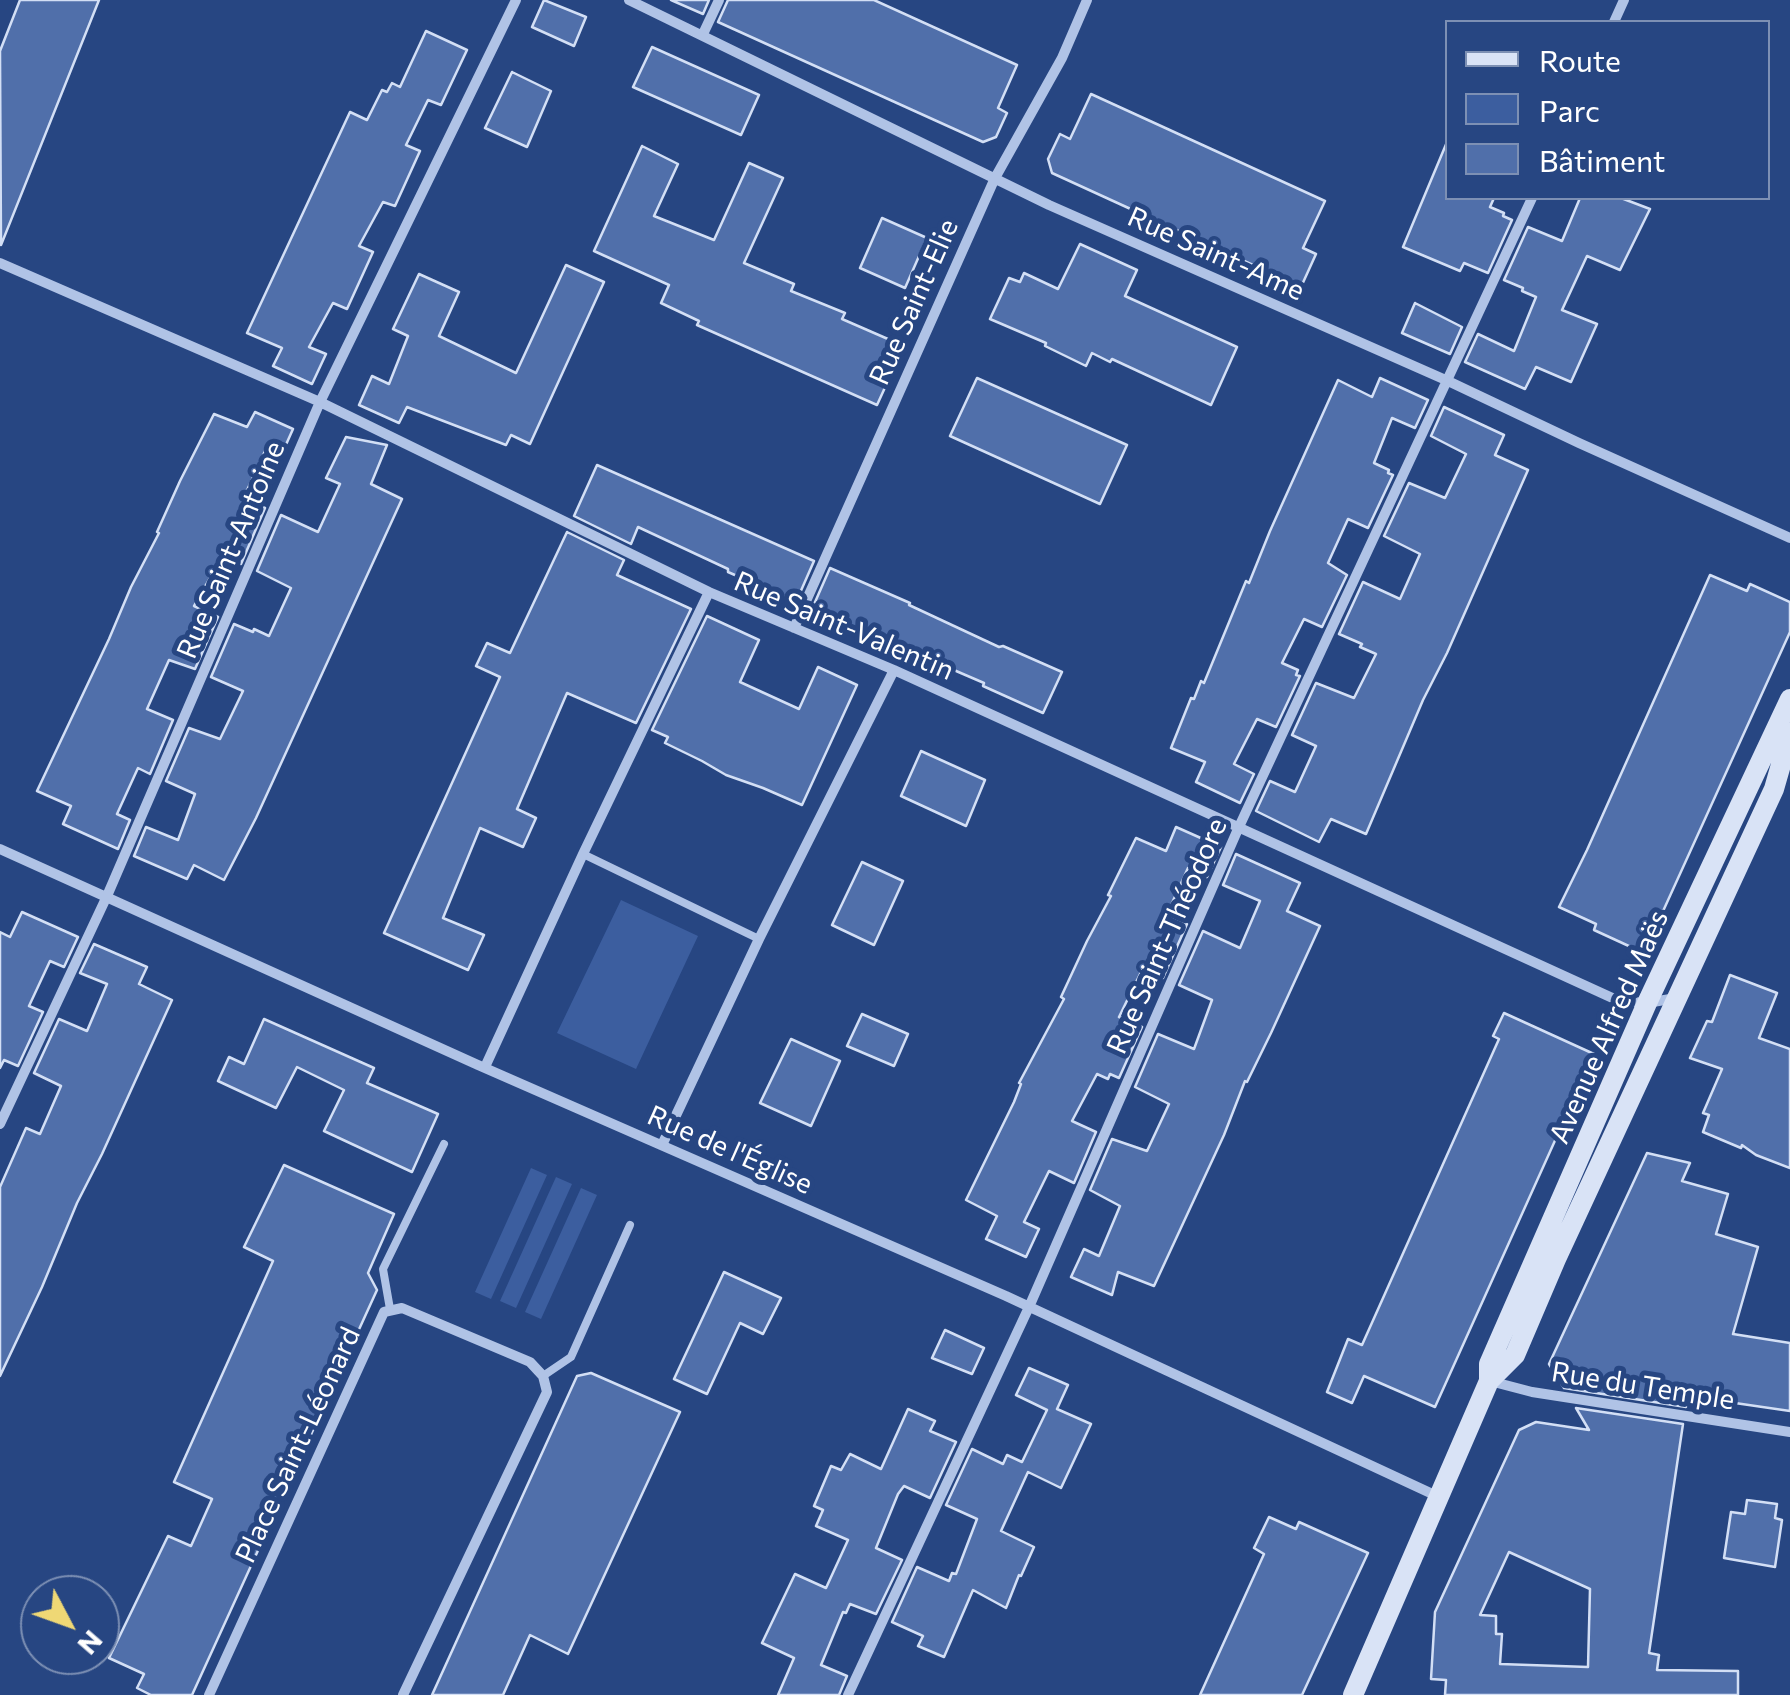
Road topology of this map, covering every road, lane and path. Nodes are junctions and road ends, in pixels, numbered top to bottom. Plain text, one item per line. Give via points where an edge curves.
1 (516, 0) edge
2 (629, 0) edge
3 (719, 0) edge
4 (1086, 0) edge
5 (703, 34) junction
6 (995, 178) junction
7 (1531, 200) edge
8 (0, 263) edge
9 (1448, 381) junction
10 (320, 402) junction
11 (1790, 538) edge
12 (708, 592) junction
13 (794, 628) junction
14 (894, 670) junction
15 (1790, 698) edge
16 (1790, 733) edge
17 (1238, 829) junction
18 (0, 848) edge
19 (583, 854) junction
20 (107, 896) junction
21 (760, 939) junction
22 (1677, 998) junction
23 (1647, 1003) junction
24 (484, 1067) junction
25 (0, 1124) edge
26 (444, 1144) dead end
27 (662, 1145) junction
28 (630, 1224) dead end
29 (1029, 1306) junction
30 (390, 1309) junction
31 (543, 1376) junction
32 (1489, 1381) junction
33 (1790, 1432) edge
34 (1440, 1498) junction
35 (208, 1695) edge
36 (403, 1695) edge
37 (848, 1695) edge
38 (1354, 1695) edge

1 - 10 street, Rue Saint-Antoine
2 - 5 street, Rue Saint-Ame
3 - 5 street
4 - 6 street, Rue Saint-Elie via 1062,58
5 - 6 street, Rue Saint-Ame
6 - 9 street, Rue Saint-Ame
6 - 13 street, Rue Saint-Elie
7 - 9 street, Rue Saint-Théodore
8 - 10 street, Rue Saint-Valentin
9 - 11 street, Rue Saint-Ame
9 - 17 street, Rue Saint-Théodore
10 - 12 street, Rue Saint-Valentin
10 - 20 street, Rue Saint-Antoine
12 - 13 street, Rue Saint-Valentin
12 - 19 street
13 - 14 street, Rue Saint-Valentin
14 - 17 street, Rue Saint-Valentin
14 - 21 street
15 - 23 main road, Avenue Alfred Maës
16 - 22 main road, Avenue Alfred Maës via 1774,789
17 - 23 street, Rue Saint-Valentin via 1619,1001
17 - 29 street, Rue Saint-Théodore
18 - 20 street, Rue de l'Église
19 - 21 lane
19 - 24 street
20 - 24 street, Rue de l'Église
20 - 25 street, Rue Saint-Antoine
21 - 27 street
22 - 23 street, Rue Saint-Valentin
22 - 32 main road, Avenue Alfred Maës via 1514,1355
23 - 32 main road, Avenue Alfred Maës via 1489,1364
24 - 27 street, Rue de l'Église
26 - 30 lane via 384,1270
27 - 29 street, Rue de l'Église
28 - 31 lane via 571,1358
29 - 34 street, Rue de l'Église
29 - 37 street, Rue Saint-Théodore
30 - 31 street, Place Saint-Léonard via 402,1308 530,1362
30 - 35 street, Place Saint-Léonard
31 - 36 street via 547,1392
32 - 33 street, Rue du Temple
32 - 34 main road, Avenue Alfred Maës
34 - 38 main road, Avenue Alfred Maës

